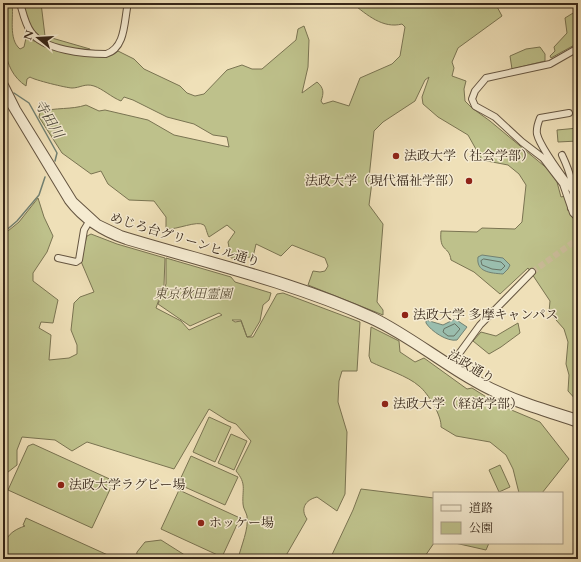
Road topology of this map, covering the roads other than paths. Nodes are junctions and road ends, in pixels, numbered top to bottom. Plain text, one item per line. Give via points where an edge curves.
1 (20, 3) edge
2 (128, 3) edge
3 (578, 48) edge
4 (3, 81) edge
5 (3, 93) edge
6 (570, 113) dead end
7 (562, 155) dead end
8 (553, 167) junction
9 (573, 191) junction
10 (571, 208) junction
11 (578, 218) edge
12 (90, 220) junction
13 (58, 258) dead end
14 (532, 272) tunnel mouth
15 (359, 313) joint
16 (450, 365) junction
17 (578, 418) edge
18 (578, 424) edge

1 - 2 street via 29,30 40,42 50,46 106,54 111,53 119,45
3 - 8 street via 550,64 486,78 472,97 475,106 495,117
4 - 12 street, めじろ台グリーンヒル通り via 70,196
5 - 12 street, めじろ台グリーンヒル通り via 65,197 75,210
6 - 8 street via 540,118 538,123 537,134
7 - 9 street via 570,172
8 - 9 street
8 - 10 street via 563,184
9 - 10 street
10 - 11 street
12 - 13 street via 84,230 78,260 76,262
12 - 15 street, めじろ台グリーンヒル通り via 115,237 280,286
14 - 16 street via 480,325
15 - 16 street, 法政通り
16 - 17 street, 法政通り via 506,394
16 - 18 street, 法政通り via 475,384 504,398

